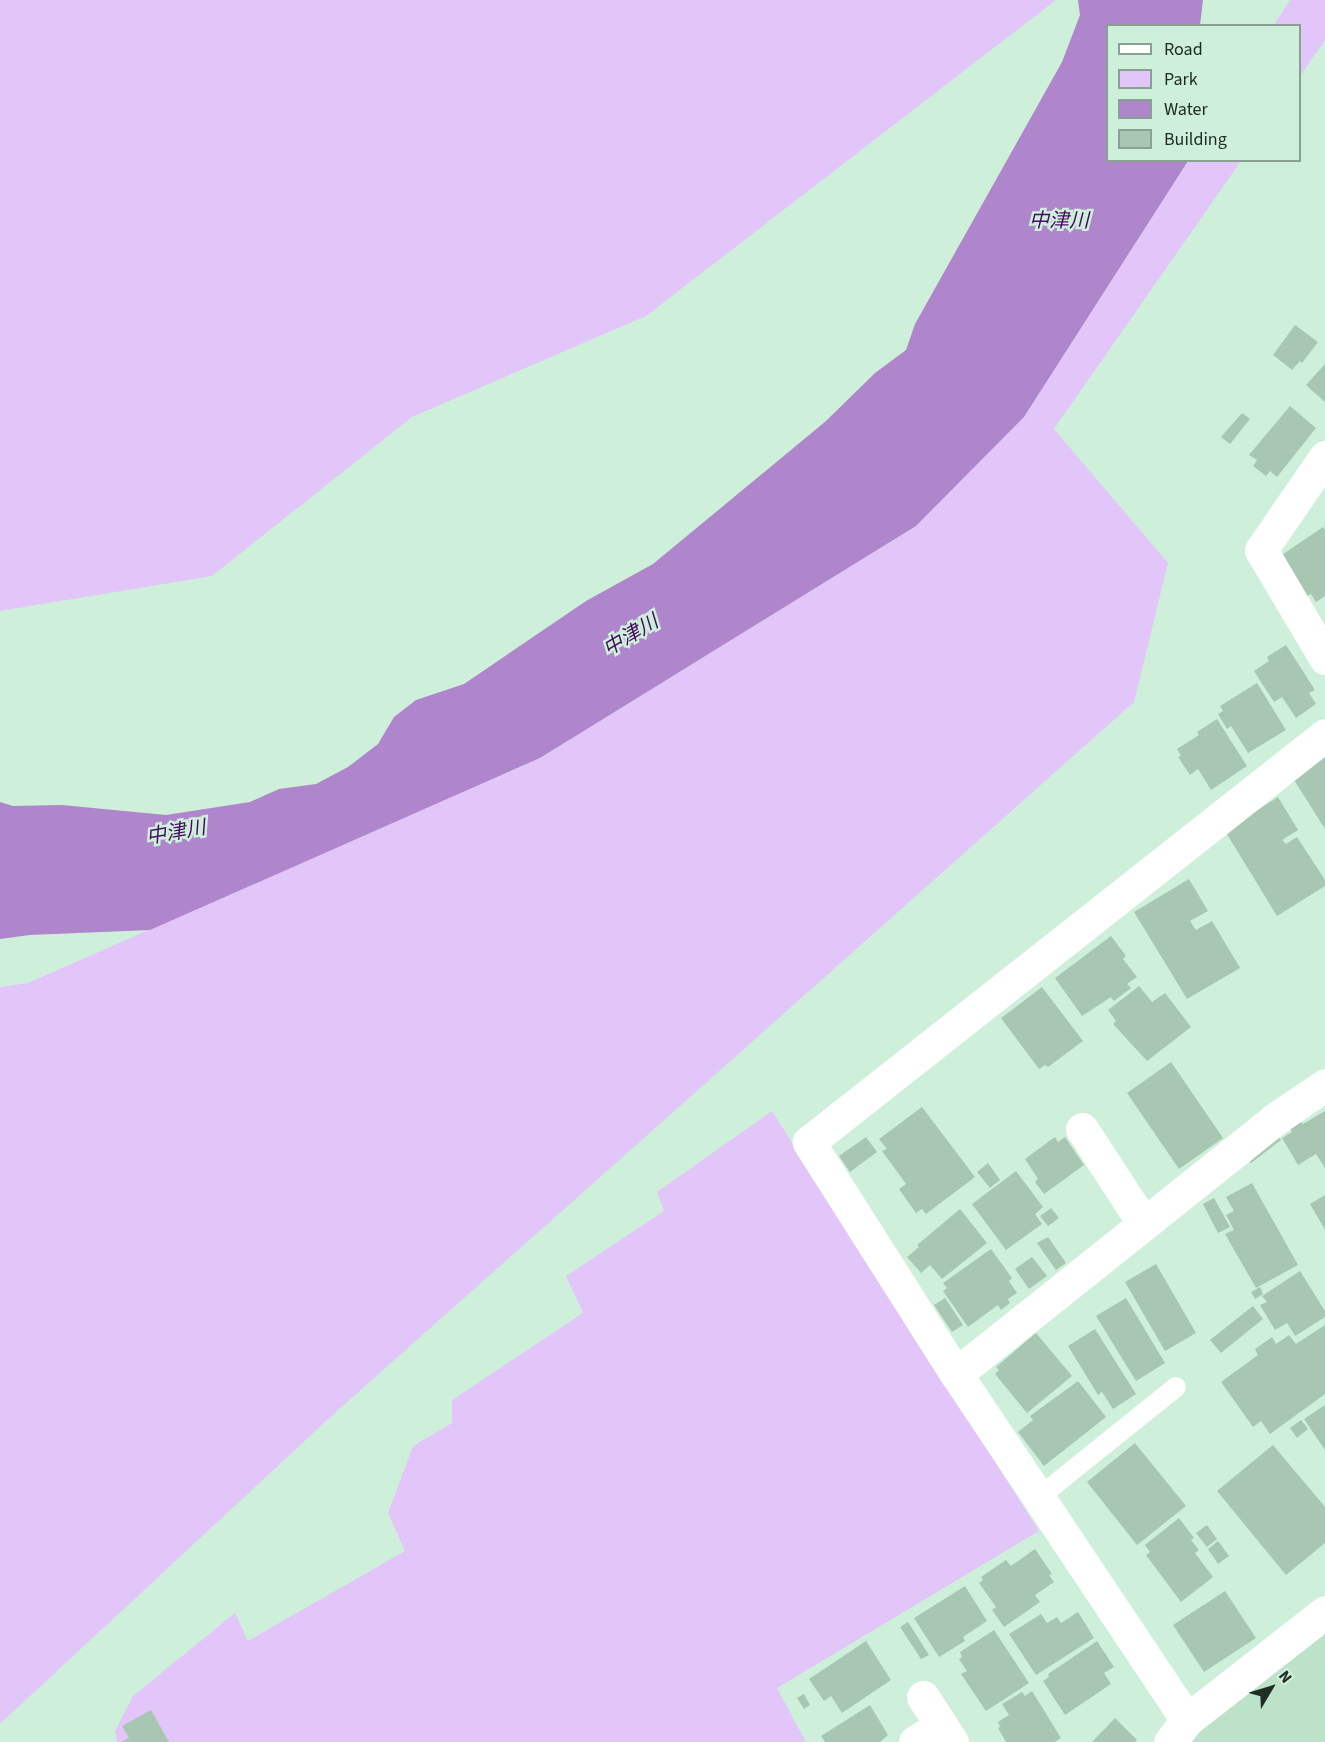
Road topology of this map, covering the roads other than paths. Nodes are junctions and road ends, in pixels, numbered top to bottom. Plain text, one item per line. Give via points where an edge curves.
1 (1325, 457) edge
2 (1325, 658) edge
3 (1325, 735) edge
4 (1325, 1085) edge
5 (1082, 1129) dead end
6 (1144, 1224) junction
7 (956, 1374) junction
8 (1176, 1387) dead end
9 (1038, 1498) junction
10 (1325, 1612) edge
11 (922, 1697) dead end
12 (1179, 1731) edge
13 (936, 1737) edge

1 - 2 street via 1261,550
3 - 7 street via 809,1142
4 - 6 street via 1275,1119
5 - 6 street
6 - 7 street
7 - 9 street
8 - 9 lane
9 - 12 street
10 - 12 street
11 - 13 street

